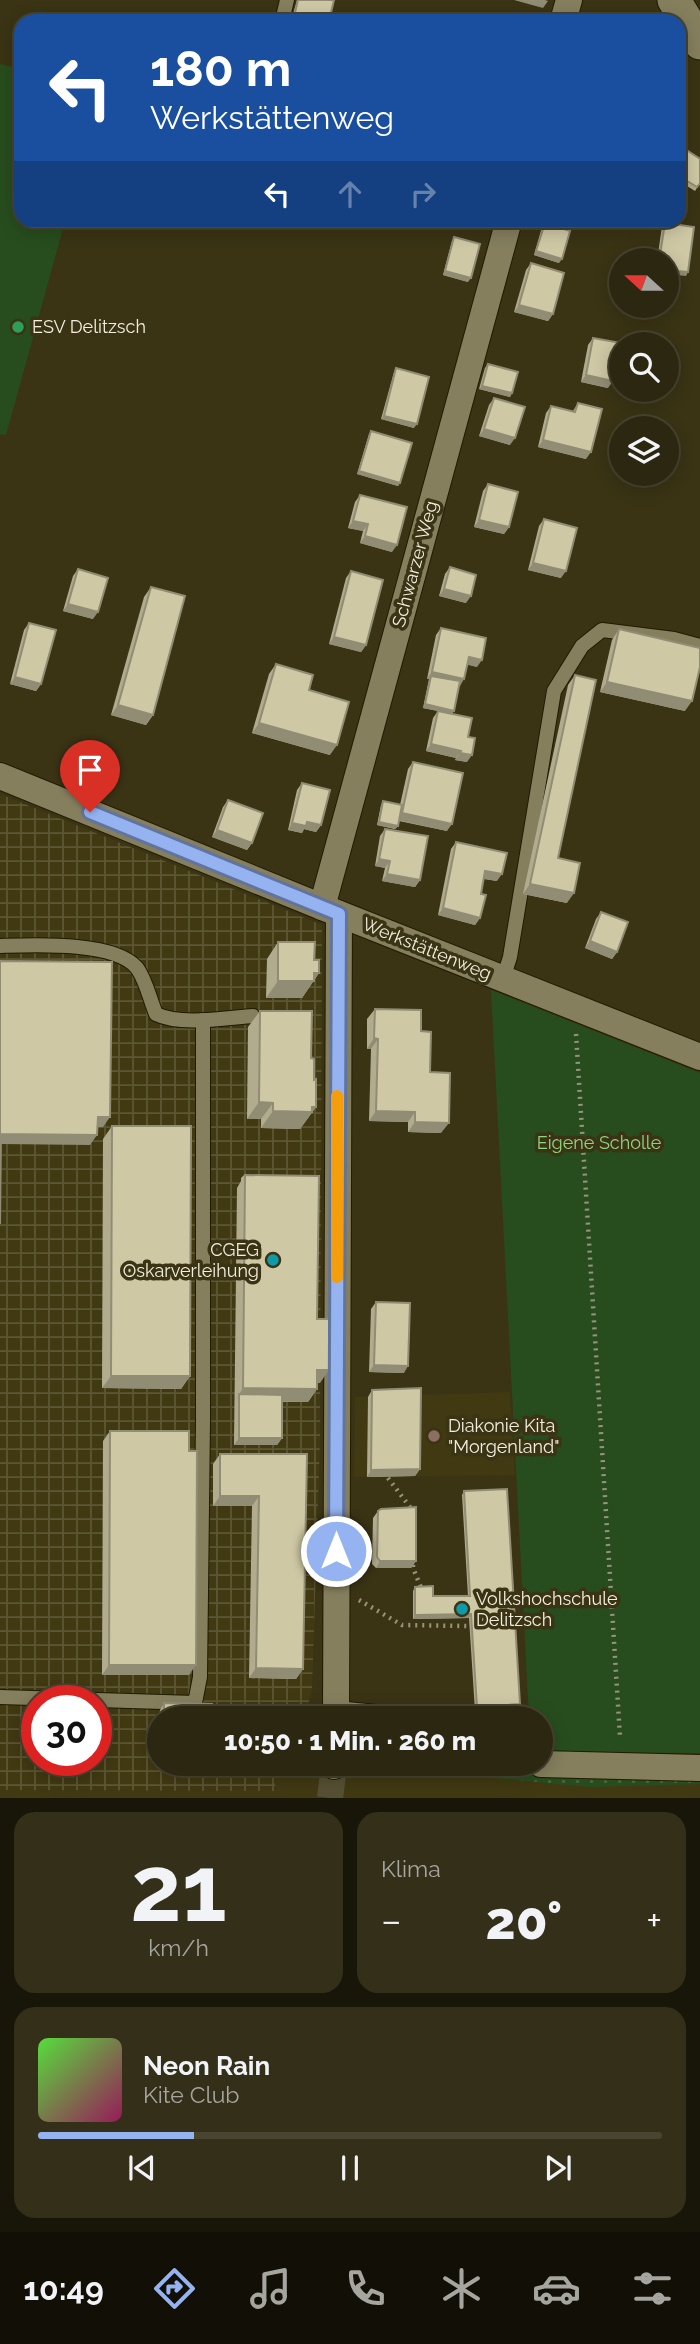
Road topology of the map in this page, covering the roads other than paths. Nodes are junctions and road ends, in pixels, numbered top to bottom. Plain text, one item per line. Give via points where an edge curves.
1 (686, 20) edge
2 (700, 43) edge
3 (507, 228) edge
4 (700, 646) edge
5 (0, 776) edge
6 (330, 910) junction
7 (0, 946) edge
8 (503, 979) junction
9 (253, 1016) dead end
10 (203, 1020) junction
11 (700, 1057) edge
12 (0, 1697) edge
13 (336, 1706) edge
14 (553, 1764) edge
15 (700, 1768) edge

1 - 2 street
3 - 6 street, Schwarzer Weg
4 - 8 lane via 602,630 582,646 554,691
5 - 6 street, Werkstättenweg
6 - 8 street, Werkstättenweg
6 - 13 street, Schwarzer Weg
7 - 10 lane via 47,945 113,953 140,971 156,1014
8 - 11 street, Werkstättenweg
9 - 10 lane
10 - 12 lane via 203,1488 200,1676 195,1703
14 - 15 street

